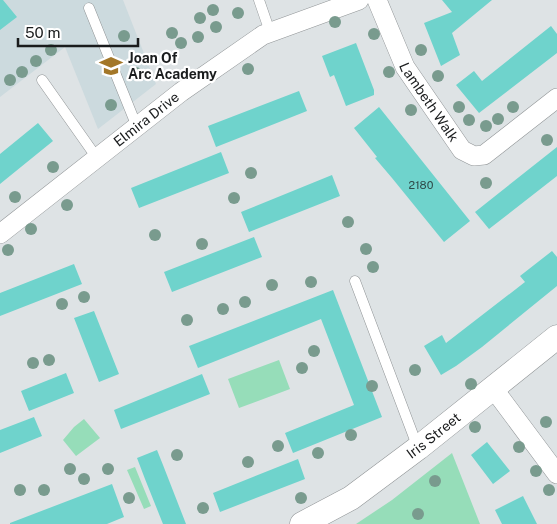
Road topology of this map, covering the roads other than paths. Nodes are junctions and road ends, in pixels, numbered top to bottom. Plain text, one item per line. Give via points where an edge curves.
1 (258, 0) edge
2 (359, 0) edge
3 (376, 0) edge
4 (89, 8) dead end
5 (270, 32) junction
6 (42, 80) dead end
7 (557, 98) edge
8 (137, 127) junction
9 (97, 158) junction
10 (0, 234) edge
11 (355, 281) dead end
12 (557, 337) edge
13 (493, 388) junction
14 (418, 448) junction
15 (557, 474) edge
16 (302, 524) edge

1 - 5 lane
2 - 5 street, Elmira Drive
3 - 7 street, Lambeth Walk via 405,67 462,150 474,156 484,155
4 - 8 lane
5 - 8 street, Elmira Drive via 180,92
6 - 9 lane
8 - 9 street, Elmira Drive
9 - 10 street, Elmira Drive
11 - 14 lane
12 - 13 street, Iris Street
13 - 14 street, Iris Street
13 - 15 street
14 - 16 street, Iris Street via 351,498

